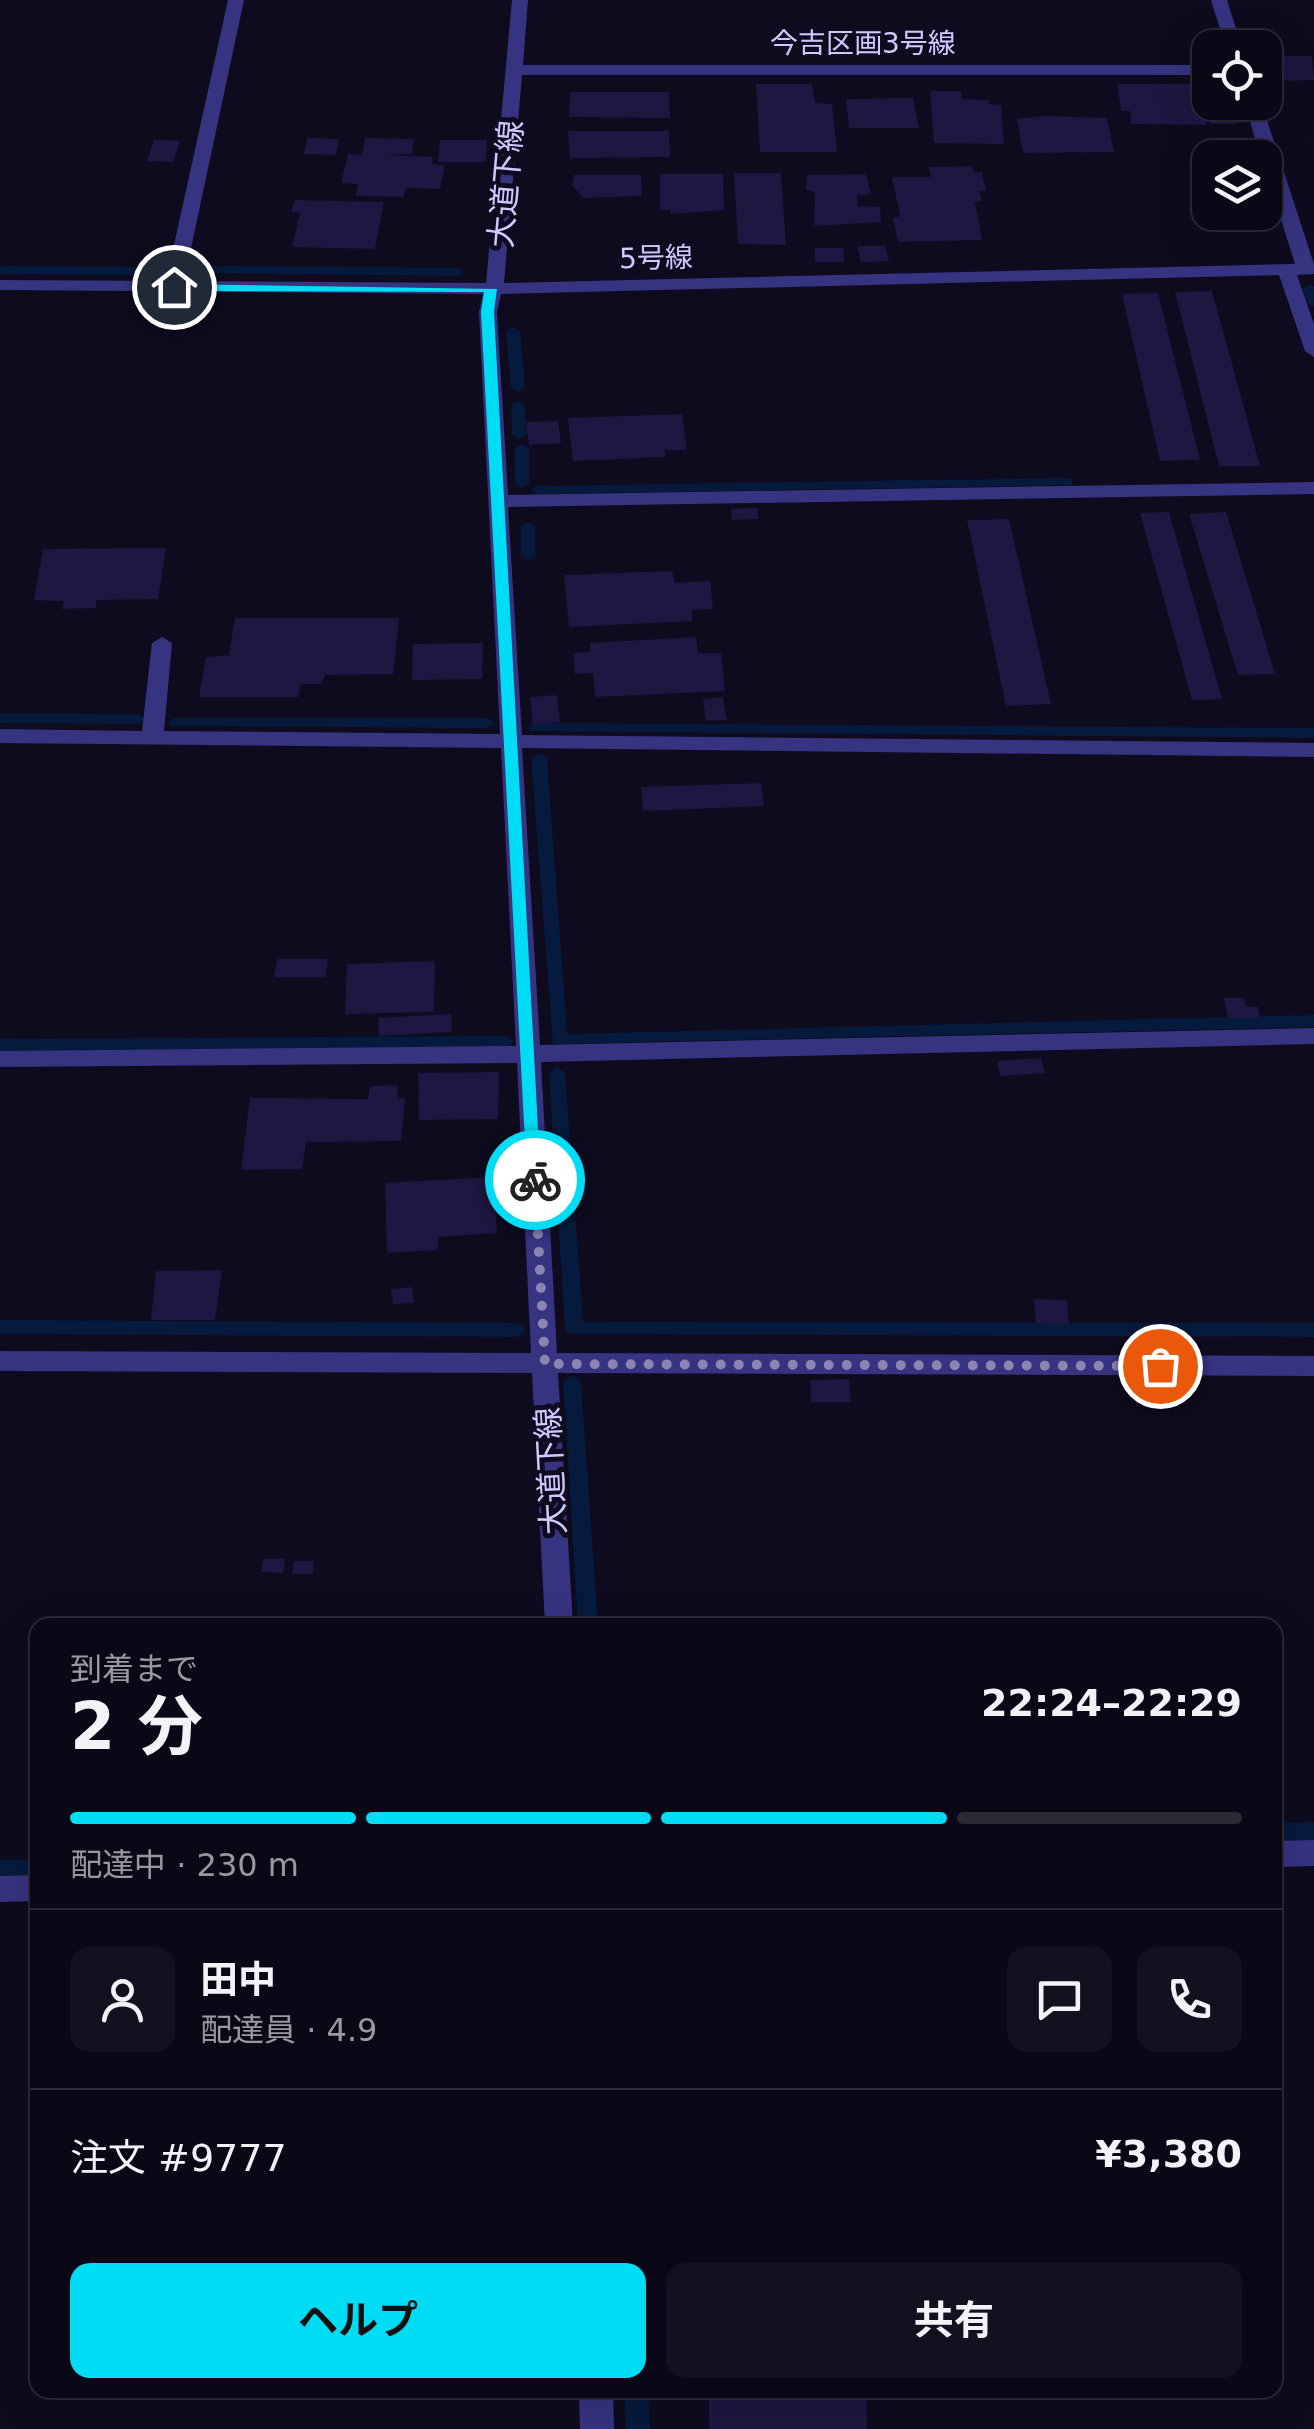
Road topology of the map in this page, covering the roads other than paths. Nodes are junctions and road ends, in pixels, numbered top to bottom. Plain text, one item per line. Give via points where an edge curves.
1 (236, 0) edge
2 (520, 0) edge
3 (1220, 0) edge
4 (1229, 30) edge
5 (515, 70) junction
6 (1192, 70) edge
7 (1257, 120) edge
8 (1302, 269) edge
9 (0, 286) edge
10 (174, 287) junction
11 (491, 289) junction
12 (1314, 351) edge
13 (1314, 488) edge
14 (500, 500) junction
15 (162, 643) dead end
16 (0, 736) edge
17 (152, 738) junction
18 (512, 740) junction
19 (1314, 750) edge
20 (1314, 1036) edge
21 (529, 1054) junction
22 (0, 1059) edge
23 (0, 1361) edge
24 (545, 1364) junction
25 (1314, 1366) edge
26 (559, 1618) edge
27 (1314, 1853) edge
28 (1282, 1854) edge
29 (30, 1888) edge
30 (0, 1889) edge
31 (596, 2398) edge
32 (598, 2429) edge

1 - 10 street
2 - 5 street, 大道下線
3 - 4 street
5 - 6 street, 今吉区画3号線
5 - 11 street, 大道下線 via 499,265
7 - 8 street
8 - 11 street, 5号線
8 - 12 street
9 - 10 street, 5号線
10 - 11 street, 5号線
11 - 14 street, 大道下線
13 - 14 street
14 - 18 street, 大道下線
15 - 17 street
16 - 17 street
17 - 18 street
18 - 19 street
18 - 21 street, 大道下線
20 - 21 street
21 - 22 street
21 - 24 street, 大道下線
23 - 24 street
24 - 25 street
24 - 26 street, 大道下線
27 - 28 street
29 - 30 street
31 - 32 street

